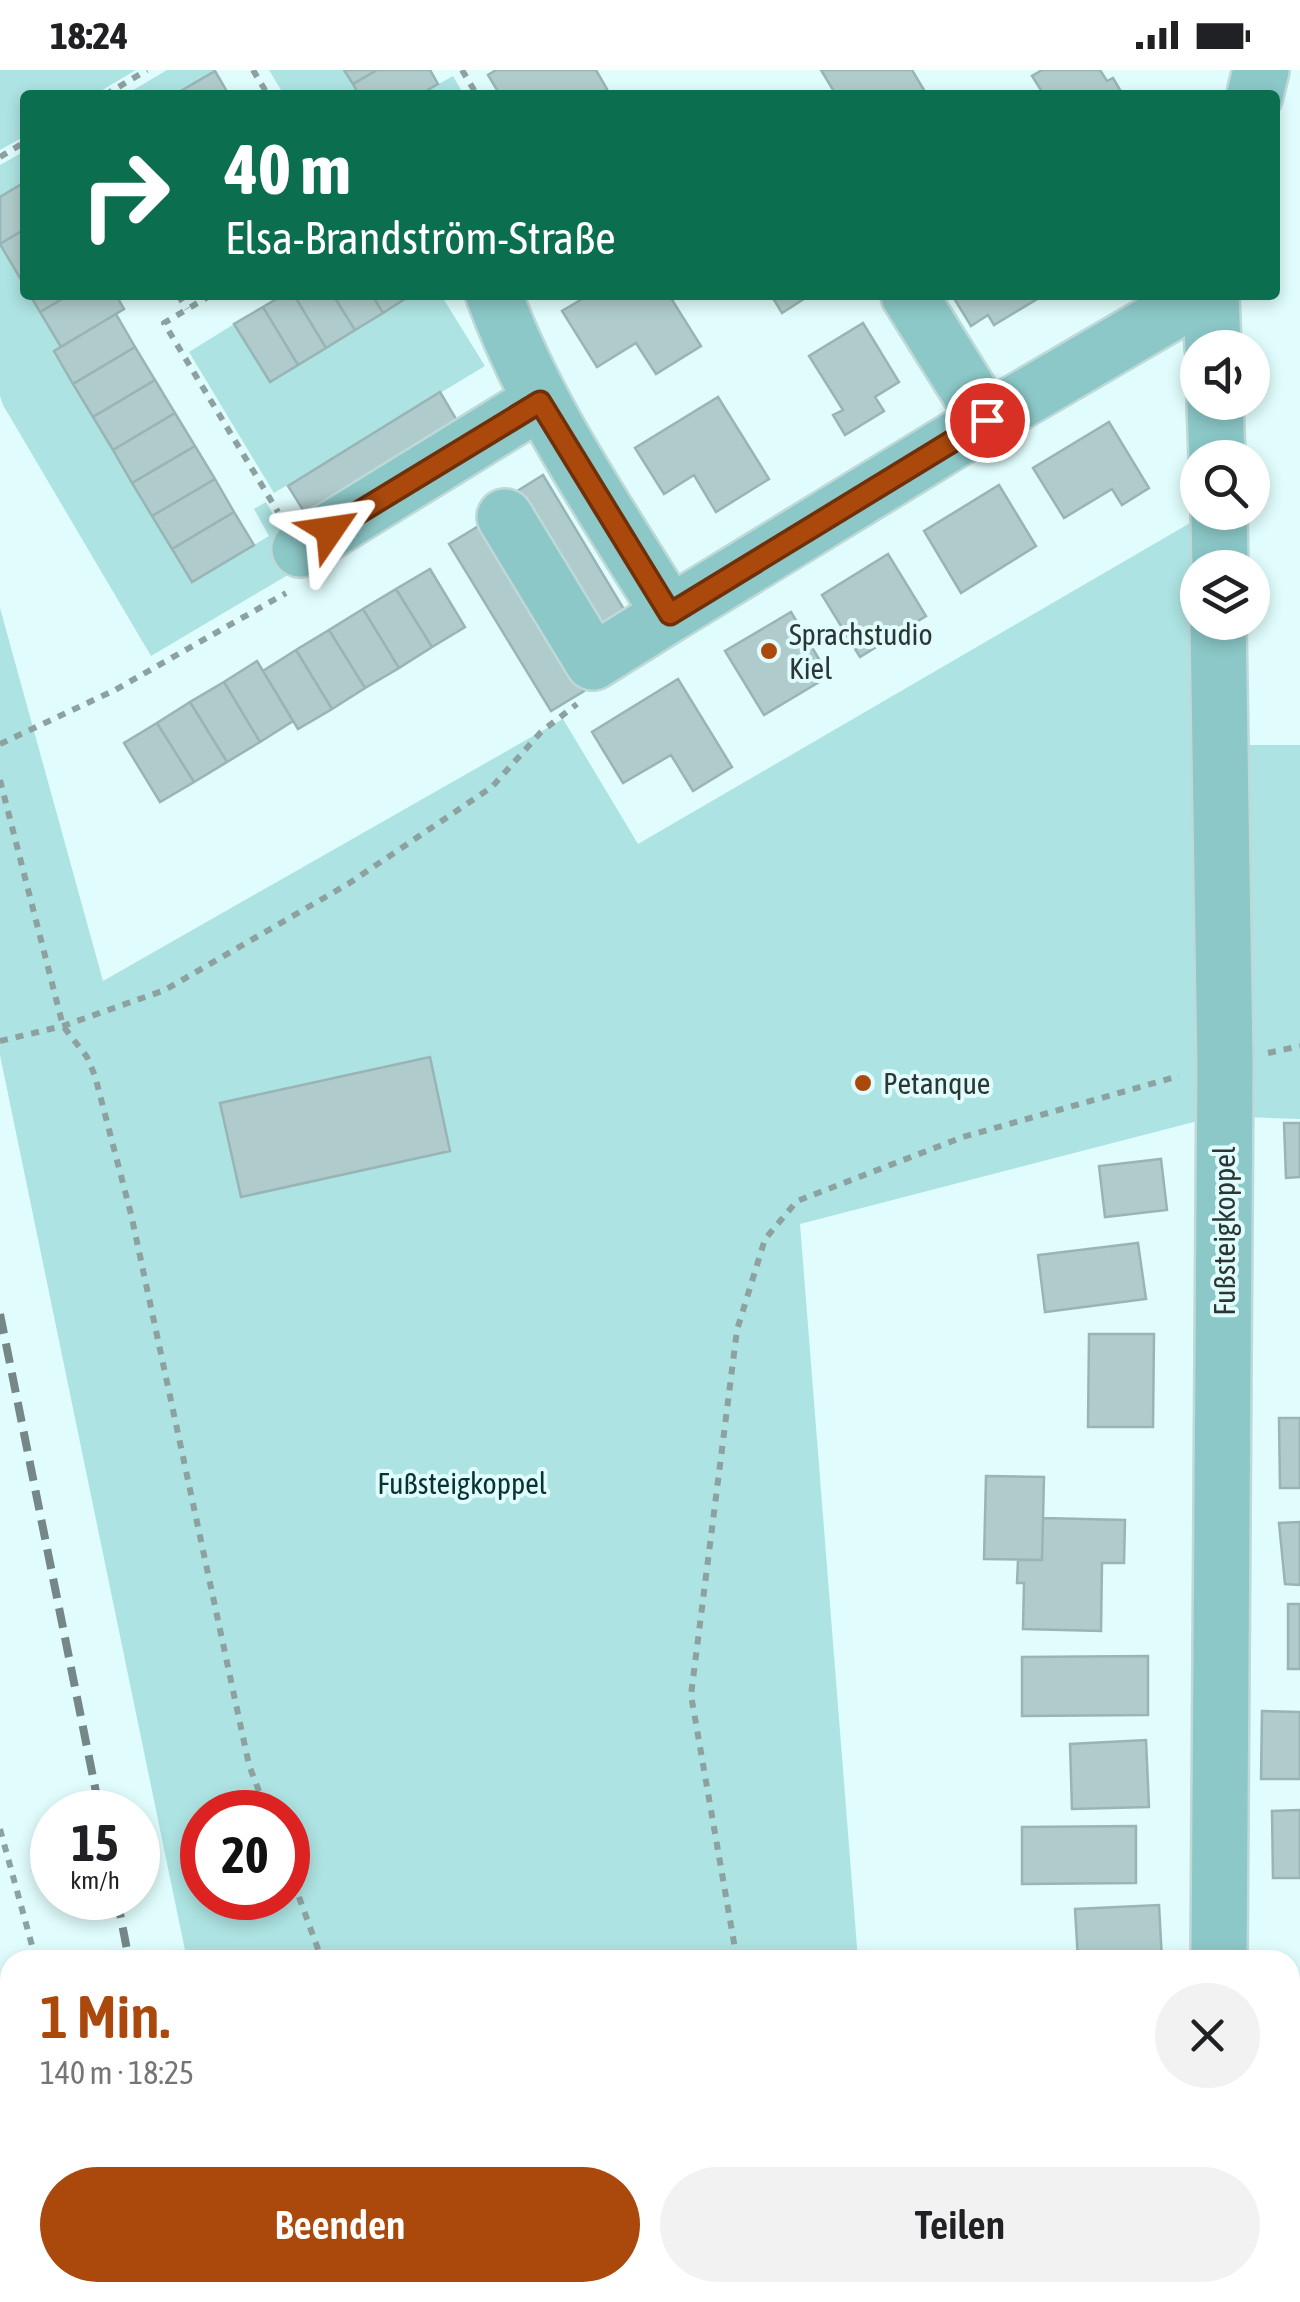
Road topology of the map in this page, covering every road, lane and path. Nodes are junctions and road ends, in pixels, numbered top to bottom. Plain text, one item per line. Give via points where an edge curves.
1 (148, 70) edge
2 (114, 90) edge
3 (181, 300) edge
4 (202, 300) edge
5 (496, 300) edge
6 (913, 300) edge
7 (1191, 300) edge
8 (1211, 300) edge
9 (187, 309) junction
10 (1212, 330) edge
11 (540, 402) junction
12 (987, 420) junction
13 (505, 517) dead end
14 (300, 549) junction
15 (670, 614) junction
16 (1218, 640) edge
17 (590, 696) dead end
18 (0, 744) edge
19 (0, 780) edge
20 (63, 1026) junction
21 (0, 1041) edge
22 (1300, 1046) edge
23 (1225, 1063) junction
24 (258, 1790) edge
25 (0, 1830) edge
26 (307, 1920) edge
27 (33, 1950) edge
28 (318, 1950) edge
29 (735, 1950) edge
30 (1219, 1950) edge
31 (755, 2302) edge
32 (858, 2302) edge

1 - 2 path
3 - 9 path
4 - 9 path
5 - 11 street
6 - 12 street
7 - 12 street
8 - 10 street
9 - 14 path via 164,323
11 - 14 street
11 - 15 street
12 - 15 street
13 - 15 street via 593,662
14 - 18 path via 315,576 115,690
16 - 23 street, Fußsteigkoppel
17 - 20 path via 550,724 492,786 348,884 165,990
19 - 20 path
20 - 21 path
20 - 24 path via 87,1057 104,1111
22 - 23 path
23 - 29 path via 962,1137 797,1201 765,1239 738,1330 691,1695
23 - 30 street, Fußsteigkoppel
25 - 27 path
26 - 28 path
31 - 32 path

